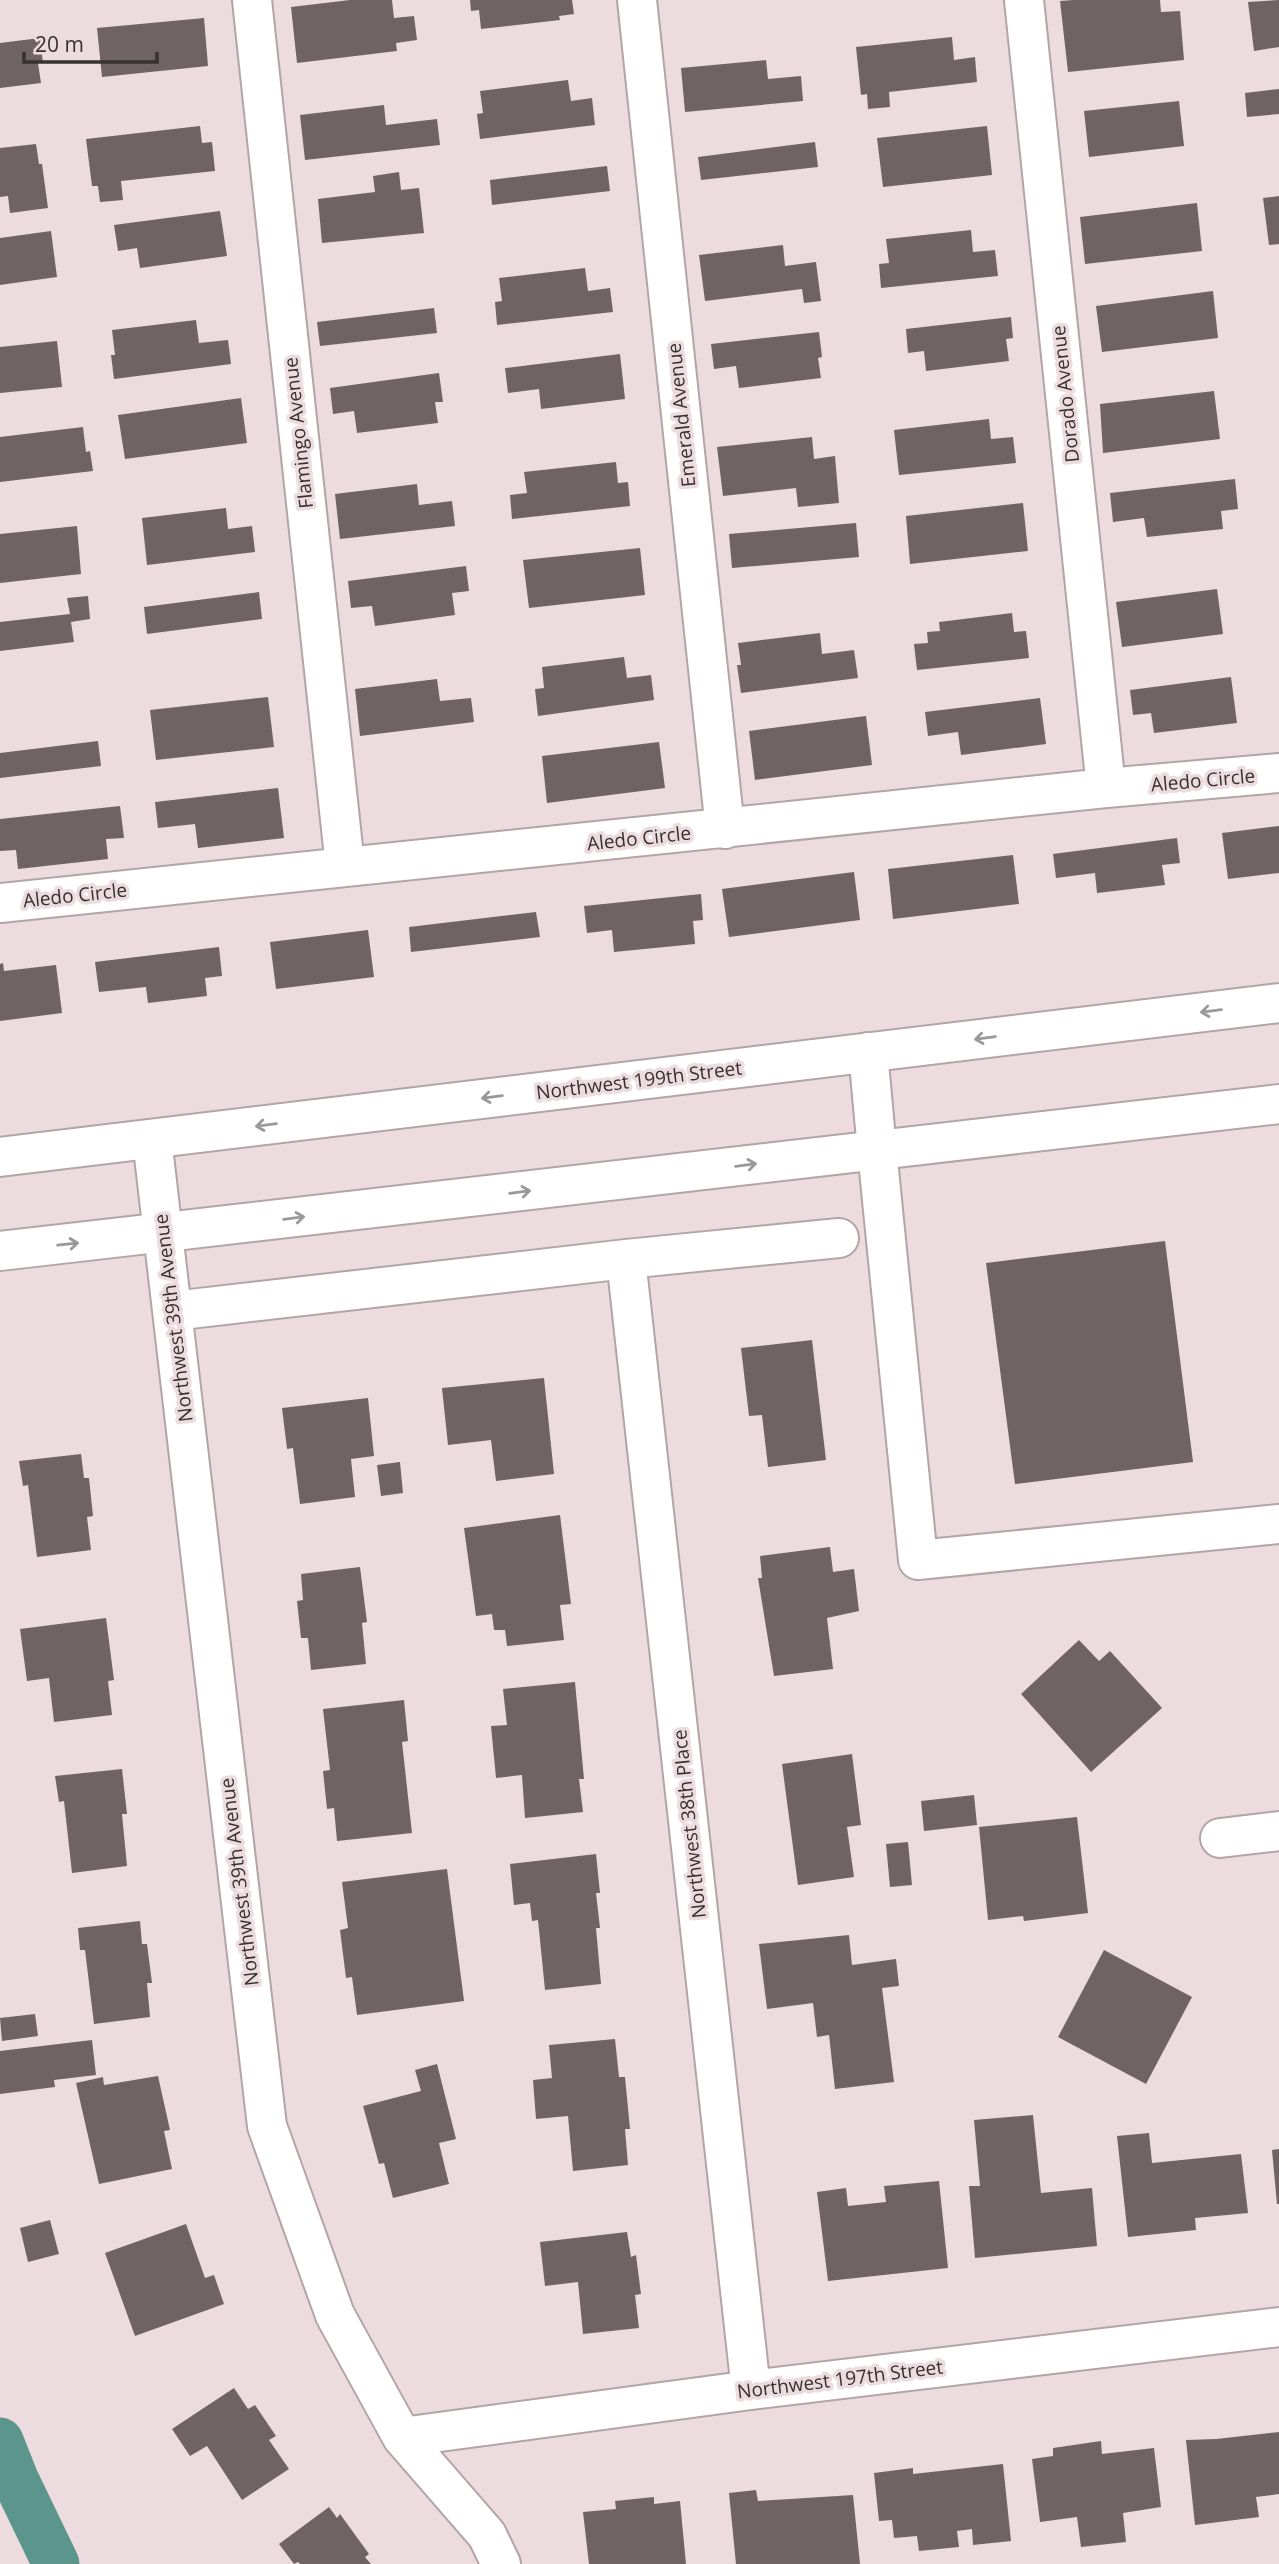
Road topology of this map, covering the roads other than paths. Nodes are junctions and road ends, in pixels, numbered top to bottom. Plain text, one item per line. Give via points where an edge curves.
1 (252, 0) edge
2 (637, 0) edge
3 (1024, 0) edge
4 (1279, 773) edge
5 (1106, 788) junction
6 (725, 830) junction
7 (345, 866) junction
8 (0, 904) edge
9 (1279, 1003) edge
10 (868, 1052) junction
11 (1279, 1104) edge
12 (152, 1139) junction
13 (877, 1150) junction
14 (0, 1157) edge
15 (163, 1233) junction
16 (839, 1238) dead end
17 (0, 1251) edge
18 (626, 1259) junction
19 (173, 1311) junction
20 (1279, 1524) edge
21 (1279, 1831) edge
22 (1220, 1838) dead end
23 (1279, 2327) edge
24 (751, 2390) junction
25 (402, 2437) junction
26 (501, 2564) edge

1 - 7 street, Flamingo Avenue
2 - 6 street, Emerald Avenue
3 - 5 street, Dorado Avenue
4 - 5 street, Aledo Circle
5 - 6 street, Aledo Circle
6 - 7 street, Aledo Circle
7 - 8 street, Aledo Circle
9 -> 10 street, Northwest 199th Street
10 -> 12 street, Northwest 199th Street
10 - 13 street
11 - 13 street
12 - 14 street, Northwest 199th Street
12 - 15 street, Northwest 39th Avenue
15 -> 13 street
13 - 20 street via 918,1560
17 -> 15 street
15 - 19 street, Northwest 39th Avenue
16 - 18 street
18 - 19 street
18 - 24 street, Northwest 38th Place
19 - 25 street, Northwest 39th Avenue via 267,2126 335,2315
21 - 22 street
23 - 24 street, Northwest 197th Street
24 - 25 street, Northwest 197th Street
25 - 26 street, Northwest 39th Avenue via 487,2535

